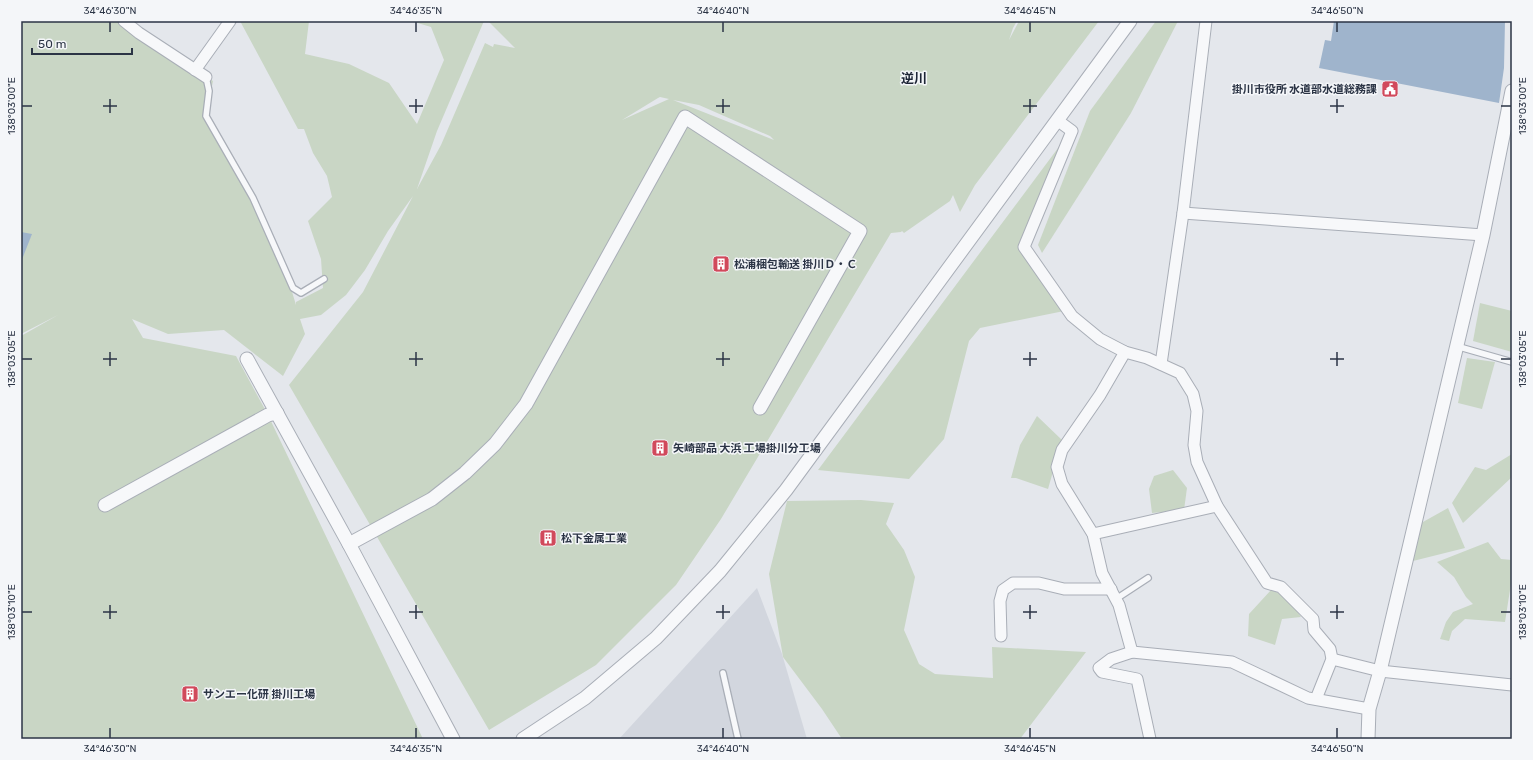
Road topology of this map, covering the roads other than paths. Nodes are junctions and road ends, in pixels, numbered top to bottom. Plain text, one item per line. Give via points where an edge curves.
1 (124, 21) edge
2 (230, 21) edge
3 (1130, 21) edge
4 (1206, 21) edge
5 (195, 70) junction
6 (206, 77) joint
7 (1512, 91) edge
8 (1057, 120) junction
9 (1183, 213) junction
10 (1483, 235) junction
11 (324, 279) dead end
12 (1456, 346) junction
13 (1125, 352) junction
14 (247, 359) dead end
15 (1512, 362) edge
16 (1161, 364) junction
17 (760, 408) dead end
18 (277, 413) junction
19 (105, 504) dead end
20 (1217, 506) junction
21 (1093, 534) junction
22 (349, 544) junction
23 (1148, 578) dead end
24 (1111, 589) junction
25 (1116, 599) junction
26 (1002, 636) dead end
27 (1132, 652) junction
28 (1332, 660) junction
29 (1380, 671) junction
30 (723, 673) dead end
31 (1512, 685) edge
32 (1316, 699) junction
33 (1369, 708) junction
34 (453, 739) edge
35 (523, 739) edge
36 (738, 739) edge
37 (1150, 739) edge
38 (1368, 739) edge

1 - 5 street
2 - 5 street
3 - 8 street
4 - 9 street
5 - 6 street
6 - 11 lane via 209,91 206,116 253,198 293,288 301,293
7 - 10 street
8 - 13 street via 1072,131 1024,247 1072,316 1100,339
8 - 35 street via 786,490 720,571 656,638 585,698
9 - 10 street
9 - 16 street
10 - 12 street
12 - 15 lane
12 - 29 street
13 - 16 street
13 - 21 street via 1100,396 1062,450 1057,467 1062,484
14 - 18 street
16 - 20 street via 1180,372 1193,394 1197,411 1194,444 1197,462
17 - 22 street via 860,231 685,117 526,404 496,444 432,499
18 - 19 street via 268,415
18 - 22 street
20 - 21 street
20 - 28 street via 1267,583 1281,587 1312,619 1314,630 1330,648
21 - 24 street via 1102,573
22 - 34 street
23 - 25 lane
24 - 25 street
24 - 26 street via 1064,589 1039,583 1013,583 1003,590 1000,601
25 - 27 street
27 - 32 street via 1232,662 1308,698
27 - 37 street via 1111,659 1099,668 1102,672 1137,679
28 - 29 street
28 - 32 street
29 - 31 street
29 - 33 street
30 - 36 lane
32 - 33 street
33 - 38 street

